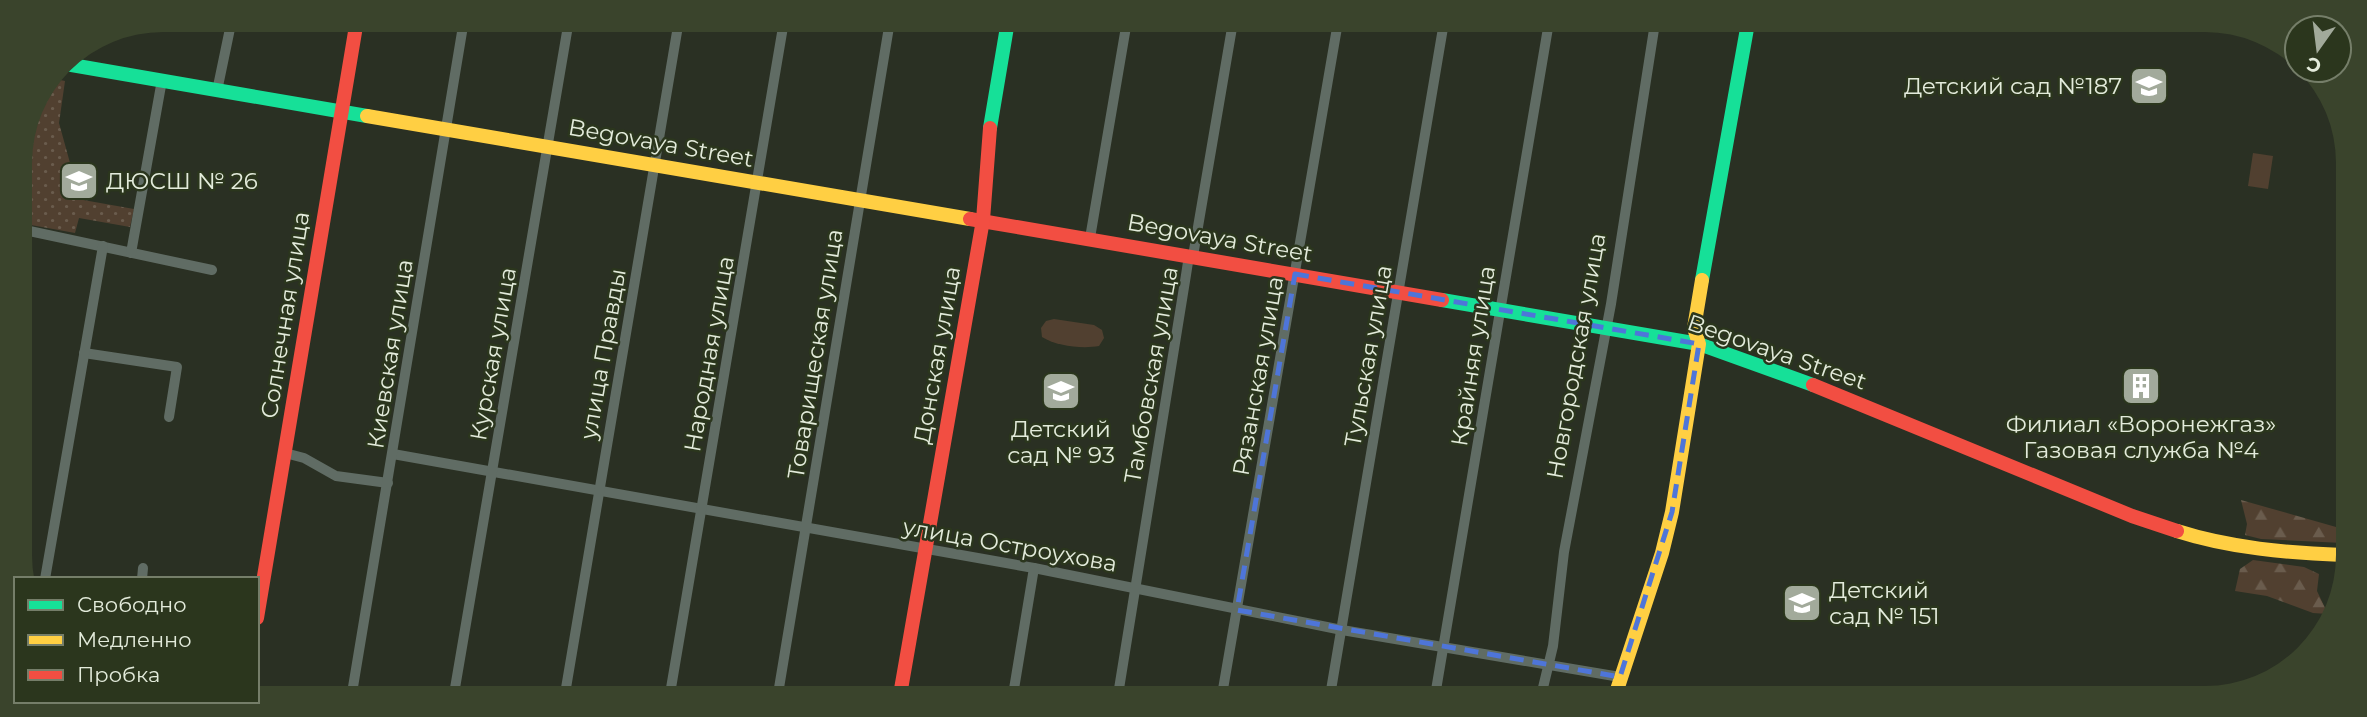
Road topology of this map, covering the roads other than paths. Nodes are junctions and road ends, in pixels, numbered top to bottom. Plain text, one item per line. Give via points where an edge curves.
1 (229, 32) edge
2 (355, 32) edge
3 (462, 32) edge
4 (567, 32) edge
5 (677, 32) edge
6 (782, 32) edge
7 (888, 32) edge
8 (1006, 32) edge
9 (1125, 32) edge
10 (1231, 32) edge
11 (1336, 32) edge
12 (1442, 32) edge
13 (1547, 32) edge
14 (1654, 32) edge
15 (1746, 32) edge
16 (74, 66) edge
17 (162, 80) junction
18 (218, 91) junction
19 (341, 113) junction
20 (445, 131) junction
21 (546, 147) junction
22 (654, 165) junction
23 (756, 183) junction
24 (860, 201) junction
25 (984, 220) junction
26 (32, 232) edge
27 (1090, 238) junction
28 (103, 247) junction
29 (131, 253) junction
30 (1193, 256) junction
31 (212, 270) dead end
32 (1295, 274) junction
33 (1398, 291) junction
34 (1499, 309) junction
35 (1606, 327) junction
36 (1699, 344) junction
37 (85, 353) junction
38 (169, 417) dead end
39 (285, 453) junction
40 (393, 454) junction
41 (493, 471) junction
42 (388, 483) junction
43 (599, 490) junction
44 (702, 509) junction
45 (806, 527) junction
46 (926, 548) junction
47 (2336, 555) edge
48 (1034, 568) junction
49 (45, 577) edge
50 (1134, 587) junction
51 (259, 606) edge
52 (1237, 610) junction
53 (1342, 630) junction
54 (1443, 647) junction
55 (1548, 664) junction
56 (1620, 677) junction
57 (1224, 685) edge
58 (1332, 685) edge
59 (1437, 685) edge
60 (1543, 685) edge
61 (1618, 685) edge
62 (353, 686) edge
63 (455, 686) edge
64 (566, 686) edge
65 (671, 686) edge
66 (779, 686) edge
67 (902, 686) edge
68 (1015, 686) edge
69 (1119, 686) edge

1 - 18 street
2 - 19 street, Солнечная улица
3 - 20 street, Киевская улица
4 - 21 street, Курская улица
5 - 22 street, улица Правды
6 - 23 street, Народная улица
7 - 24 street, Товарищеская улица
8 - 25 street, Донская улица via 986,155
9 - 27 street
10 - 30 street, Тамбовская улица
11 - 32 street, Рязанская улица
12 - 33 street, Тульская улица
13 - 34 street, Крайняя улица
14 - 35 street, Новгородская улица
15 - 36 street via 1694,328
16 - 17 street, Begovaya Street
17 - 18 street, Begovaya Street
17 - 29 street
18 - 19 street, Begovaya Street
19 - 20 street, Begovaya Street
19 - 39 street, Солнечная улица
20 - 21 street, Begovaya Street
20 - 40 street, Киевская улица
21 - 22 street, Begovaya Street
21 - 41 street, Курская улица
22 - 23 street, Begovaya Street
22 - 43 street, улица Правды
23 - 24 street, Begovaya Street
23 - 44 street, Народная улица
24 - 25 street, Begovaya Street
24 - 45 street, Товарищеская улица
25 - 27 street, Begovaya Street
25 - 46 street, Донская улица
26 - 28 street
27 - 30 street, Begovaya Street
28 - 29 street
28 - 37 street
29 - 31 street
30 - 32 street, Begovaya Street
30 - 50 street, Тамбовская улица via 1188,262
32 - 33 street, Begovaya Street
32 - 52 street, Рязанская улица
33 - 34 street, Begovaya Street
33 - 53 street, Тульская улица
34 - 35 street, Begovaya Street
34 - 54 street, Крайняя улица
35 - 36 street, Begovaya Street
35 - 55 street, Новгородская улица
36 - 47 street, Begovaya Street via 1803,381 2132,516 2200,538 2295,554
36 - 56 street via 1670,522
37 - 38 street via 177,368
37 - 49 street
39 - 42 street via 336,476
39 - 51 street, Солнечная улица
40 - 41 street, улица Остроухова
40 - 42 street, Киевская улица
41 - 43 street, улица Остроухова
41 - 63 street, Курская улица
42 - 62 street, Киевская улица
43 - 44 street, улица Остроухова
43 - 64 street, улица Правды
44 - 45 street, улица Остроухова
44 - 65 street, Народная улица
45 - 46 street, улица Остроухова
45 - 66 street, Товарищеская улица
46 - 48 street, улица Остроухова
46 - 67 street, Донская улица
48 - 50 street, улица Остроухова
48 - 68 street
50 - 52 street, улица Остроухова
50 - 69 street, Тамбовская улица
52 - 53 street, улица Остроухова
52 - 57 street, Рязанская улица
53 - 54 street, улица Остроухова
53 - 58 street, Тульская улица
54 - 55 street, улица Остроухова
54 - 59 street, Крайняя улица
55 - 56 street, улица Остроухова
55 - 60 street, Новгородская улица
56 - 61 street

